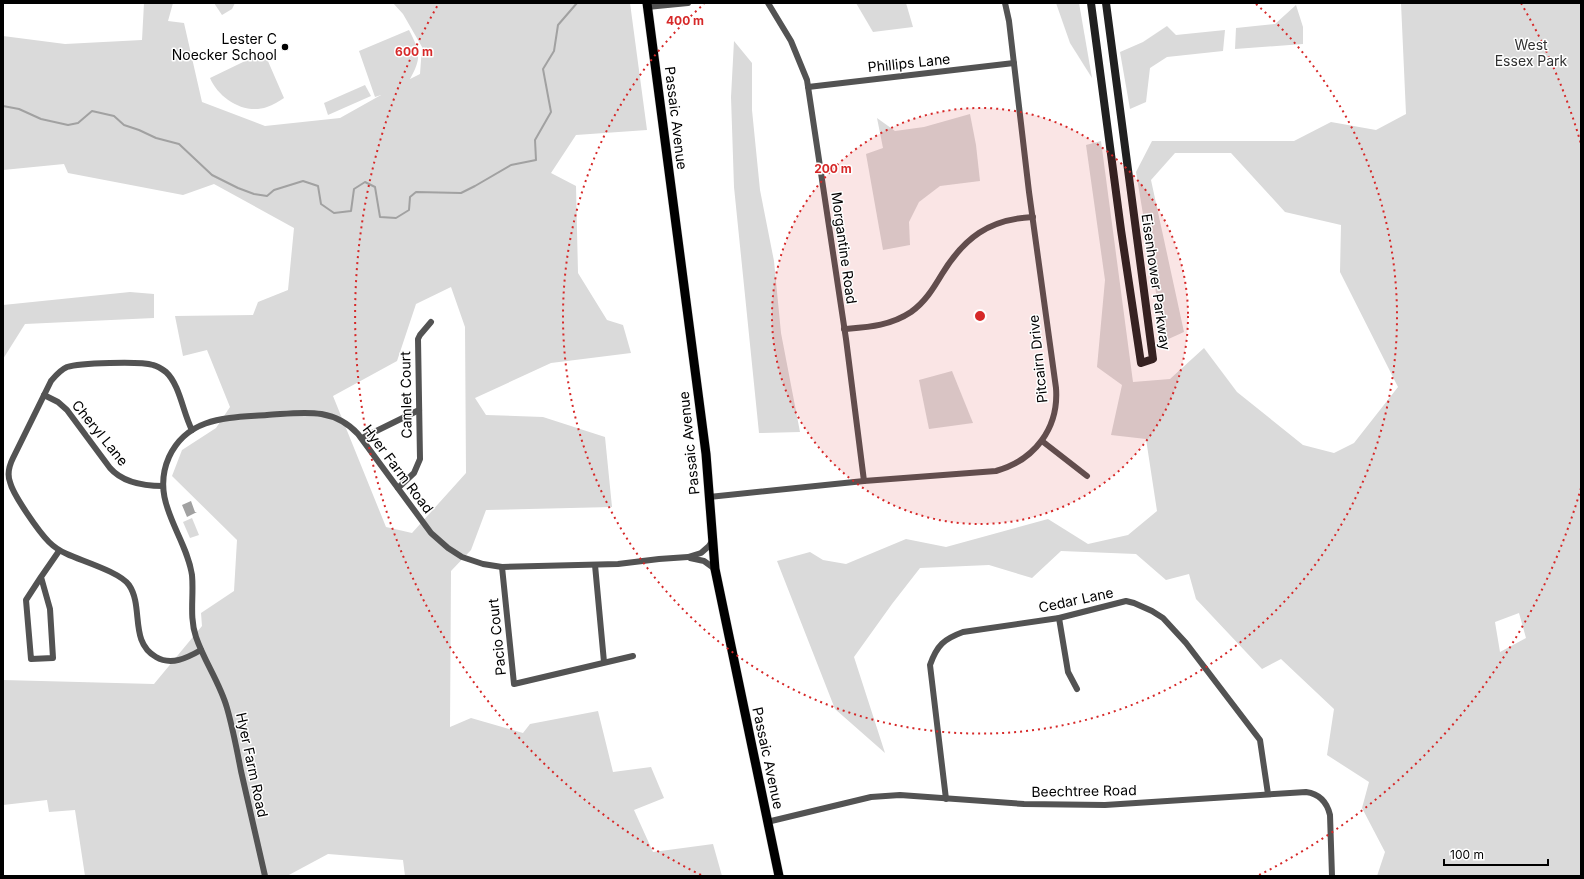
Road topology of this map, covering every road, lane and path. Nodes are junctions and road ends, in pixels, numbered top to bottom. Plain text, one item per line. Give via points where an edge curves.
1 (688, 3) edge
2 (768, 3) edge
3 (1005, 3) edge
4 (1090, 3) edge
5 (1106, 3) edge
6 (647, 5) edge
7 (1014, 63) junction
8 (808, 87) junction
9 (1033, 217) junction
10 (431, 322) dead end
11 (844, 329) junction
12 (44, 395) junction
13 (418, 410) junction
14 (192, 430) junction
15 (362, 438) junction
16 (1042, 441) junction
17 (1087, 476) dead end
18 (864, 481) junction
19 (163, 486) junction
20 (398, 488) junction
21 (709, 497) junction
22 (713, 540) junction
23 (59, 550) junction
24 (688, 557) junction
25 (595, 565) junction
26 (502, 567) junction
27 (715, 569) junction
28 (40, 577) junction
29 (1059, 618) junction
30 (201, 650) junction
31 (633, 656) dead end
32 (604, 662) junction
33 (1077, 689) dead end
34 (1268, 794) junction
35 (946, 799) junction
36 (767, 822) junction
37 (265, 876) edge
38 (779, 876) edge
39 (1332, 876) edge

1 - 6 street
2 - 8 street, Morgantine Road via 791,41
3 - 7 street, Pitcairn Drive
4 - 5 street, Eisenhower Parkway via 1141,362 1153,359
6 - 21 main road, Passaic Avenue via 704,440
7 - 8 street, Phillips Lane
7 - 9 street, Pitcairn Drive
8 - 11 street, Morgantine Road
9 - 11 street via 1002,221 975,234 954,256 926,299 904,316 878,326
9 - 16 street, Pitcairn Drive via 1057,396 1053,420
10 - 13 street, Camlet Court via 418,339
11 - 18 street, Morgantine Road
12 - 14 street via 56,375 69,366 153,365 163,369 171,378
12 - 19 street, Cheryl Lane via 68,410 118,476 145,486
12 - 23 street via 13,458 8,476 15,494 36,526 49,543
13 - 15 street
13 - 20 street, Camlet Court via 419,465 410,479
14 - 15 street, Hyer Farm Road via 205,423 226,418 315,413 339,419
14 - 19 street, Hyer Farm Road via 170,456
15 - 20 street, Hyer Farm Road
16 - 17 street
16 - 18 street, Pitcairn Drive via 1022,460 996,471
18 - 21 street, Pitcairn Drive
19 - 30 street, Hyer Farm Road via 166,505 192,575 194,627
20 - 26 street, Hyer Farm Road via 431,533 448,548 476,562
21 - 22 main road, Passaic Avenue
22 - 24 street, Hyer Farm Road via 701,553
22 - 27 main road, Passaic Avenue
23 - 28 street
23 - 30 street via 125,580 134,596 142,643 150,654 169,662
24 - 25 street, Hyer Farm Road
24 - 27 street, Hyer Farm Road via 704,561
25 - 26 street, Hyer Farm Road
25 - 32 street
26 - 32 street, Pacio Court via 514,684
27 - 36 main road, Passaic Avenue
28 - 28 street via 50,609 53,658 31,658 26,600
29 - 33 street via 1068,672
29 - 34 street, Cedar Lane via 1126,601 1152,610 1163,618 1186,643 1260,740
29 - 35 street, Cedar Lane via 963,632 940,644 930,665
30 - 37 street, Hyer Farm Road via 228,709
31 - 32 street, Pacio Court
34 - 35 street, Beechtree Road via 1105,805 1024,804
34 - 39 street, Beechtree Road via 1311,793 1326,803 1330,815
35 - 36 street, Beechtree Road via 900,795 871,797
36 - 38 main road, Passaic Avenue

